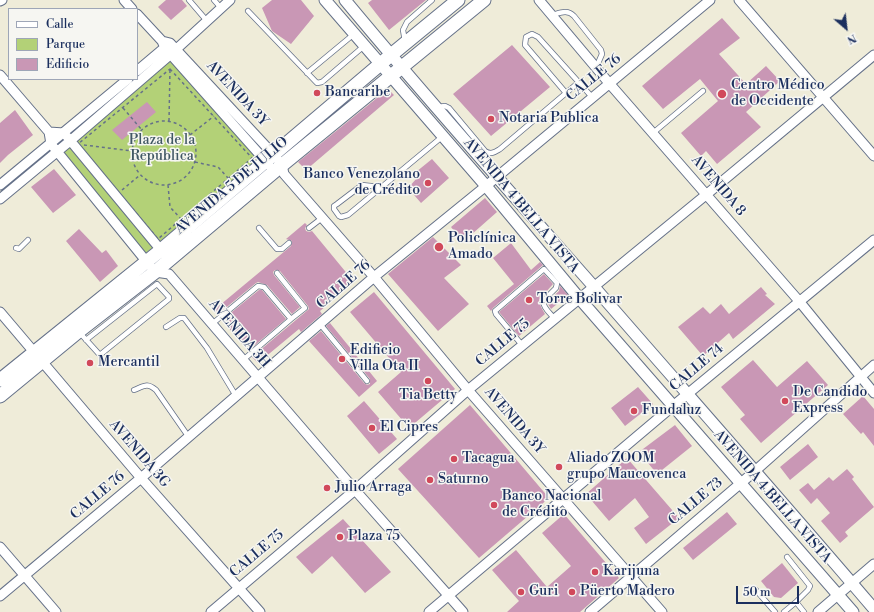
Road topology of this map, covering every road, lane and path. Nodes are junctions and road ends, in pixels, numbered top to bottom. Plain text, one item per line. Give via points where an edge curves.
1 (124, 0) edge
2 (189, 0) edge
3 (214, 0) edge
4 (230, 0) edge
5 (325, 0) edge
6 (346, 0) edge
7 (432, 0) edge
8 (458, 0) edge
9 (484, 0) edge
10 (539, 0) edge
11 (710, 0) edge
12 (739, 0) edge
13 (131, 8) edge
14 (221, 8) junction
15 (248, 11) dead end
16 (138, 15) edge
17 (552, 15) junction
18 (207, 21) junction
19 (354, 34) junction
20 (405, 44) junction
21 (364, 46) junction
22 (169, 47) junction
23 (391, 55) junction
24 (874, 55) edge
25 (380, 64) junction
26 (402, 67) junction
27 (596, 68) junction
28 (170, 69) junction
29 (138, 70) edge
30 (306, 73) junction
31 (0, 76) edge
32 (391, 77) junction
33 (138, 78) edge
34 (127, 80) edge
35 (136, 80) edge
36 (579, 82) junction
37 (610, 83) junction
38 (703, 91) dead end
39 (566, 93) junction
40 (592, 97) junction
41 (823, 97) junction
42 (123, 108) junction
43 (436, 108) junction
44 (219, 109) junction
45 (169, 122) junction
46 (142, 130) junction
47 (49, 132) junction
48 (64, 133) junction
49 (653, 133) junction
50 (190, 135) junction
51 (443, 136) junction
52 (74, 142) junction
53 (51, 144) junction
54 (132, 151) junction
55 (57, 152) junction
56 (874, 156) edge
57 (194, 162) junction
58 (276, 165) junction
59 (140, 175) junction
60 (496, 177) junction
61 (228, 178) junction
62 (0, 185) edge
63 (168, 185) junction
64 (486, 186) junction
65 (380, 188) junction
66 (119, 193) junction
67 (707, 194) junction
68 (0, 199) edge
69 (322, 218) junction
70 (181, 219) junction
71 (259, 228) dead end
72 (310, 228) dead end
73 (28, 240) dead end
74 (874, 240) edge
75 (289, 243) dead end
76 (16, 248) dead end
77 (161, 250) junction
78 (169, 260) junction
79 (146, 262) junction
80 (155, 272) junction
81 (277, 273) dead end
82 (169, 274) junction
83 (374, 277) junction
84 (593, 286) junction
85 (579, 298) junction
86 (799, 301) junction
87 (0, 312) edge
88 (554, 318) junction
89 (291, 319) junction
90 (212, 324) junction
91 (320, 324) junction
92 (166, 327) dead end
93 (83, 336) junction
94 (522, 346) junction
95 (38, 357) junction
96 (242, 360) junction
97 (874, 365) edge
98 (860, 377) junction
99 (258, 378) junction
100 (0, 380) edge
101 (367, 381) dead end
102 (134, 390) dead end
103 (468, 390) junction
104 (874, 393) edge
105 (688, 395) junction
106 (0, 396) edge
107 (236, 396) junction
108 (673, 406) junction
109 (188, 436) junction
110 (755, 471) junction
111 (141, 478) junction
112 (740, 483) junction
113 (355, 490) junction
114 (563, 499) junction
115 (0, 546) edge
116 (787, 557) dead end
117 (874, 564) edge
118 (25, 574) junction
119 (631, 576) junction
120 (852, 583) junction
121 (238, 588) junction
122 (755, 589) dead end
123 (448, 595) junction
124 (837, 595) junction
125 (0, 596) edge
126 (796, 602) junction
127 (874, 609) edge
128 (56, 612) edge
129 (211, 612) edge
130 (260, 612) edge
131 (429, 612) edge
132 (463, 612) edge
133 (590, 612) edge
134 (662, 612) edge
135 (775, 612) edge
136 (784, 612) edge
137 (804, 612) edge
138 (818, 612) edge
139 (853, 612) edge

1 - 13 street
2 - 18 lane
3 - 14 lane
4 - 14 street
5 - 19 street, AVENIDA 4 BELLA VISTA
6 - 23 street, AVENIDA 4 BELLA VISTA
7 - 20 lane via 407,22 403,30
8 - 20 main road, AVENIDA 5 DE JULIO
9 - 26 main road, AVENIDA 5 DE JULIO
10 - 17 street, AVENIDA 8
11 - 37 street, CALLE 76
12 - 41 street
14 - 18 street
15 - 30 lane
16 - 22 street, AVENIDA 3Y
17 - 27 street, AVENIDA 8
17 - 27 lane via 568,12 574,16 601,50 602,54
18 - 22 street
19 - 21 street, AVENIDA 4 BELLA VISTA
19 - 30 lane
20 - 23 main road, AVENIDA 5 DE JULIO
21 - 25 street, AVENIDA 4 BELLA VISTA
21 - 30 lane via 320,83
22 - 29 street
22 - 33 street
22 - 44 street, AVENIDA 3Y
23 - 25 main road, AVENIDA 5 DE JULIO
23 - 26 street, AVENIDA 4 BELLA VISTA
24 - 41 street, CALLE 75
25 - 32 street, AVENIDA 4 BELLA VISTA
25 - 58 main road, AVENIDA 5 DE JULIO
26 - 32 main road, AVENIDA 5 DE JULIO
26 - 43 street, AVENIDA 4 BELLA VISTA
27 - 37 street, AVENIDA 8
28 - 42 path
28 - 44 path
28 - 45 path
31 - 47 street
32 - 51 street, AVENIDA 4 BELLA VISTA
32 - 58 main road, AVENIDA 5 DE JULIO
34 - 48 street
35 - 52 street
36 - 39 lane
36 - 39 lane via 538,37 532,34 528,36 524,42 526,47
36 - 40 lane
37 - 40 street, CALLE 76
37 - 49 street, AVENIDA 8
38 - 49 lane
39 - 43 lane via 491,153 485,151 449,108
40 - 60 street, CALLE 76
41 - 56 street
41 - 67 street, CALLE 75
42 - 46 path
42 - 52 path
43 - 60 street, AVENIDA 4 BELLA VISTA
44 - 50 path
44 - 58 street, AVENIDA 3Y
44 - 61 path via 252,158
45 - 46 path via 160,121
45 - 50 path via 178,124
46 - 54 path via 135,139
47 - 48 street
47 - 53 street
48 - 52 street
48 - 53 street
49 - 67 street, AVENIDA 8
50 - 57 path via 196,153
51 - 64 street, AVENIDA 4 BELLA VISTA
51 - 65 lane
52 - 54 path
52 - 55 street
52 - 66 path
52 - 77 street
53 - 55 street
53 - 62 street
54 - 59 path via 132,160
55 - 68 street
55 - 79 street
57 - 61 path via 218,167
57 - 63 path via 185,177
58 - 69 street, AVENIDA 3Y
58 - 77 main road, AVENIDA 5 DE JULIO
58 - 78 main road, AVENIDA 5 DE JULIO
59 - 63 path via 155,184
59 - 66 path
60 - 64 street, CALLE 76
60 - 84 street, AVENIDA 4 BELLA VISTA
61 - 70 path
63 - 70 path via 170,207
64 - 83 street, CALLE 76
64 - 85 street, AVENIDA 4 BELLA VISTA
65 - 65 lane via 348,215 341,217 334,209 334,206 362,185
66 - 70 path via 158,240
67 - 84 street, CALLE 75
67 - 86 street, AVENIDA 8
69 - 72 lane
69 - 83 street, AVENIDA 3Y
71 - 75 lane via 276,249 282,249
73 - 76 lane via 19,249
74 - 86 street, CALLE 74
77 - 78 street
77 - 79 main road, AVENIDA 5 DE JULIO
78 - 80 main road, AVENIDA 5 DE JULIO
78 - 82 street
79 - 80 street
79 - 95 main road, AVENIDA 5 DE JULIO
80 - 82 street
80 - 93 main road, AVENIDA 5 DE JULIO
81 - 89 lane via 305,308
82 - 90 street, AVENIDA 3H
83 - 91 street, CALLE 76
83 - 103 street, AVENIDA 3Y
84 - 85 street, CALLE 75
84 - 105 street, AVENIDA 4 BELLA VISTA
85 - 88 street, CALLE 75
85 - 108 street, AVENIDA 4 BELLA VISTA
86 - 98 street, AVENIDA 8
86 - 105 street, CALLE 74
87 - 95 street, AVENIDA 3G
88 - 94 street, CALLE 75
88 - 94 lane via 543,303 556,288 557,283 544,269 495,311
89 - 90 lane via 264,287 258,286
89 - 96 lane
90 - 96 street, AVENIDA 3H
91 - 99 street, CALLE 76
91 - 101 lane
92 - 107 lane via 184,318 207,348
93 - 93 lane via 99,354 103,354 169,297 156,284
93 - 95 main road, AVENIDA 5 DE JULIO
94 - 103 street, CALLE 75
95 - 100 main road, AVENIDA 5 DE JULIO
95 - 106 main road, AVENIDA 5 DE JULIO
95 - 111 street, AVENIDA 3G
96 - 99 street, AVENIDA 3H
97 - 98 street, CALLE 73
98 - 104 street, AVENIDA 8
98 - 110 street, CALLE 73
99 - 107 street, CALLE 76
99 - 113 street, AVENIDA 3H
102 - 109 lane via 147,385 156,390
103 - 113 street, CALLE 75
103 - 114 street, AVENIDA 3Y
105 - 108 street, CALLE 74
105 - 110 street, AVENIDA 4 BELLA VISTA
107 - 109 street, CALLE 76
108 - 112 street, AVENIDA 4 BELLA VISTA
108 - 114 street, CALLE 74
109 - 111 street, CALLE 76
110 - 112 street, CALLE 73
110 - 120 street, AVENIDA 4 BELLA VISTA
111 - 118 street, CALLE 76
111 - 121 street, AVENIDA 3G
112 - 119 street, CALLE 73
112 - 124 street, AVENIDA 4 BELLA VISTA
113 - 121 street, CALLE 75
113 - 123 street, AVENIDA 3H
114 - 119 street, AVENIDA 3Y
114 - 123 street, CALLE 74
115 - 118 street
116 - 126 lane via 810,586
117 - 120 street
118 - 125 street, CALLE 76
118 - 128 street
119 - 133 street, CALLE 73
119 - 134 street, AVENIDA 3Y
120 - 124 street
120 - 127 street, AVENIDA 4 BELLA VISTA
121 - 129 street, CALLE 75
121 - 130 street, AVENIDA 3G
122 - 135 lane
123 - 131 street, CALLE 74
123 - 132 street, AVENIDA 3H
124 - 138 street
124 - 139 street, AVENIDA 4 BELLA VISTA
126 - 136 lane
126 - 137 lane

